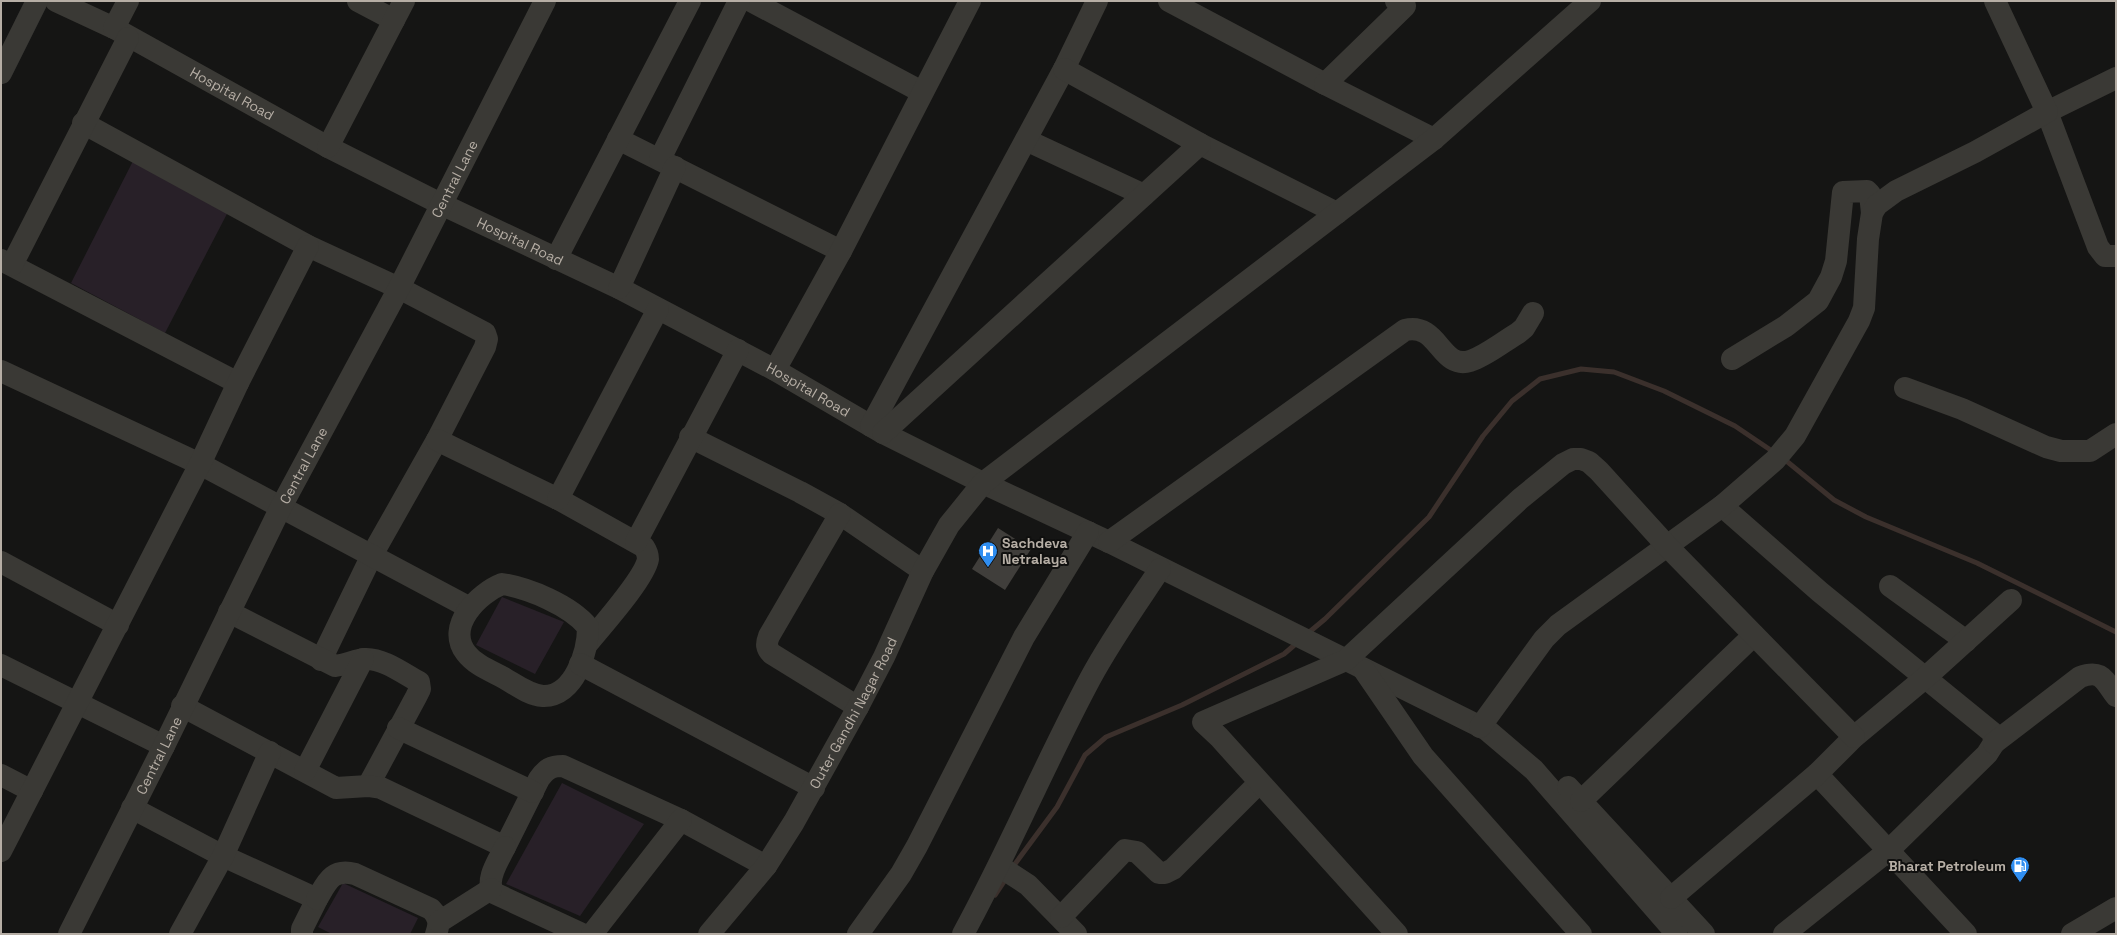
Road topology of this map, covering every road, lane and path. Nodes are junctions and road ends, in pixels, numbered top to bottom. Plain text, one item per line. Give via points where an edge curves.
1 (37, 1) edge
2 (56, 1) edge
3 (128, 1) edge
4 (358, 1) edge
5 (404, 1) edge
6 (546, 1) edge
7 (690, 1) edge
8 (739, 1) edge
9 (751, 1) edge
10 (970, 1) edge
11 (1097, 1) edge
12 (1169, 1) edge
13 (1590, 1) edge
14 (1995, 1) edge
15 (1404, 3) edge
16 (394, 20) junction
17 (121, 33) junction
18 (1064, 69) junction
19 (1, 73) edge
20 (2116, 78) edge
21 (1324, 84) junction
22 (922, 92) junction
23 (2047, 112) junction
24 (83, 123) junction
25 (618, 139) junction
26 (1434, 139) junction
27 (1026, 140) junction
28 (1200, 144) junction
29 (328, 147) junction
30 (667, 163) junction
31 (1144, 195) junction
32 (440, 204) junction
33 (1337, 213) junction
34 (1872, 213) junction
35 (308, 246) junction
36 (841, 251) junction
37 (2116, 256) edge
38 (556, 259) junction
39 (6, 263) edge
40 (399, 288) junction
41 (619, 288) junction
42 (658, 309) junction
43 (1533, 313) dead end
44 (738, 350) junction
45 (1732, 359) dead end
46 (775, 370) junction
47 (1, 371) edge
48 (238, 383) junction
49 (1905, 388) dead end
50 (877, 429) junction
51 (2116, 434) edge
52 (690, 437) junction
53 (437, 440) junction
54 (200, 464) junction
55 (983, 483) junction
56 (558, 499) junction
57 (1722, 506) junction
58 (281, 507) junction
59 (840, 514) junction
60 (1088, 532) junction
61 (636, 542) junction
62 (1109, 542) junction
63 (1668, 547) junction
64 (372, 555) junction
65 (1, 562) edge
66 (1160, 569) junction
67 (924, 571) junction
68 (1890, 586) dead end
69 (2012, 600) dead end
70 (470, 608) junction
71 (229, 612) junction
72 (118, 625) junction
73 (1754, 635) junction
74 (1966, 642) junction
75 (588, 643) junction
76 (363, 659) junction
77 (321, 660) junction
78 (1347, 660) junction
79 (580, 664) junction
80 (1, 665) edge
81 (1926, 677) junction
82 (2116, 696) edge
83 (78, 703) junction
84 (182, 706) junction
85 (858, 707) junction
86 (398, 728) junction
87 (1483, 729) junction
88 (1854, 737) junction
89 (1994, 743) junction
90 (164, 746) junction
91 (270, 752) junction
92 (305, 771) junction
93 (1817, 774) junction
94 (1, 775) edge
95 (1259, 783) junction
96 (368, 786) junction
97 (814, 788) junction
98 (32, 791) junction
99 (533, 792) junction
100 (1581, 801) junction
101 (132, 808) junction
102 (681, 820) junction
103 (504, 847) junction
104 (1, 851) edge
105 (1888, 851) junction
106 (223, 856) junction
107 (766, 866) junction
108 (1002, 868) junction
109 (491, 889) junction
110 (1671, 898) junction
111 (316, 899) junction
112 (2116, 908) edge
113 (1061, 917) junction
114 (437, 928) edge
115 (188, 931) edge
116 (69, 934) edge
117 (302, 934) edge
118 (582, 934) edge
119 (592, 934) edge
120 (709, 934) edge
121 (858, 934) edge
122 (964, 934) edge
123 (1076, 934) edge
124 (1397, 934) edge
125 (1581, 934) edge
126 (1677, 934) edge
127 (1704, 934) edge
128 (1784, 934) edge
129 (1966, 934) edge
130 (2072, 934) edge

1 - 19 street
2 - 17 street, Hospital Road
3 - 17 street
4 - 16 street
5 - 16 street
6 - 32 street, Central Lane
7 - 25 street
8 - 30 street
9 - 22 street
10 - 22 street
11 - 18 street
12 - 21 street
13 - 26 street, Outer Gandhi Nagar Road
14 - 23 street
15 - 21 street
16 - 29 street
17 - 24 street
17 - 29 street, Hospital Road
18 - 27 street
18 - 28 street
20 - 23 street
21 - 26 street
22 - 36 street
23 - 34 street via 1975,152 1896,191 1877,205
23 - 37 street via 2098,247 2105,256
24 - 35 street
24 - 39 street
25 - 30 street
25 - 38 street
26 - 33 street, Outer Gandhi Nagar Road
27 - 31 street
27 - 50 street
28 - 31 street
28 - 33 street
29 - 32 street, Hospital Road
30 - 36 street
30 - 41 street
31 - 50 street
32 - 38 street, Hospital Road
32 - 40 street, Central Lane
33 - 55 street, Outer Gandhi Nagar Road
34 - 45 street via 1870,194 1843,192 1836,261 1831,277 1818,301 1786,326
34 - 57 street via 1864,308 1859,321 1795,436 1778,456
35 - 40 street
35 - 48 street
36 - 46 street
38 - 41 street, Hospital Road
39 - 48 street
40 - 53 street via 477,327 485,333 487,339
40 - 58 street, Central Lane
41 - 42 street, Hospital Road
42 - 44 street, Hospital Road
42 - 56 street
43 - 62 street via 1518,333 1469,361 1456,361 1450,358 1427,332 1419,329 1405,330
44 - 46 street, Hospital Road
44 - 52 street
46 - 50 street, Hospital Road
47 - 54 street
48 - 54 street
49 - 51 street via 2061,451 2090,451
50 - 55 street, Hospital Road
52 - 59 street
52 - 61 street
53 - 56 street
53 - 64 street
54 - 58 street
54 - 72 street
55 - 60 street, Hospital Road
55 - 67 street, Outer Gandhi Nagar Road via 949,526
56 - 61 street
57 - 63 street
57 - 81 street via 1820,592
58 - 64 street
58 - 71 street, Central Lane
59 - 67 street
59 - 85 street via 767,643 772,654
60 - 62 street, Hospital Road
60 - 121 street via 1024,637 901,874
61 - 75 street via 647,551 648,559 645,566 621,604
62 - 66 street, Hospital Road
63 - 73 street
63 - 78 street via 1589,462 1573,459 1563,464 1520,499
63 - 87 street via 1558,625 1544,639
64 - 70 street
64 - 77 street
65 - 72 street
66 - 78 street, Hospital Road
66 - 108 street via 1119,630 1091,678
67 - 85 street, Outer Gandhi Nagar Road
68 - 74 street
69 - 74 street
70 - 75 street via 491,588 502,584 519,587 581,618 588,626
70 - 79 street via 460,632 465,652 473,661 530,693 541,696 554,695 564,689
71 - 77 street
71 - 84 street, Central Lane
72 - 83 street
73 - 88 street
73 - 100 street
74 - 81 street
75 - 79 street
76 - 77 street via 335,666
76 - 86 street via 381,662 419,682 418,693
76 - 92 street
78 - 87 street, Hospital Road
78 - 95 street via 1203,722
78 - 125 street via 1423,756
79 - 97 street
80 - 83 street
81 - 88 street
81 - 89 street via 1987,727 1993,733
82 - 89 street via 2101,676 2095,673 2080,677
83 - 90 street
83 - 98 street
84 - 90 street, Central Lane
84 - 91 street
85 - 97 street, Outer Gandhi Nagar Road
86 - 96 street
86 - 99 street
87 - 100 street via 1511,734 1523,740
87 - 126 street via 1534,770
88 - 93 street
89 - 105 street via 1987,754
90 - 101 street, Central Lane
91 - 92 street
91 - 106 street
92 - 96 street via 336,788
93 - 105 street
93 - 110 street
94 - 98 street
95 - 113 street via 1173,869 1159,873 1138,852 1125,850
95 - 124 street
96 - 103 street via 394,793
97 - 107 street, Outer Gandhi Nagar Road
98 - 104 street
99 - 102 street via 546,770 554,766 563,766
99 - 103 street
100 - 110 street
101 - 106 street
101 - 116 street, Central Lane
102 - 107 street
102 - 119 street
103 - 109 street via 493,872
105 - 128 street
105 - 129 street
106 - 111 street
106 - 115 street
107 - 120 street, Outer Gandhi Nagar Road
108 - 113 street via 1028,885
108 - 122 street
109 - 114 street
109 - 118 street via 494,893
110 - 127 street
111 - 114 street via 329,879 336,874 355,874 431,909 437,915
111 - 117 street
112 - 130 street
113 - 123 street

